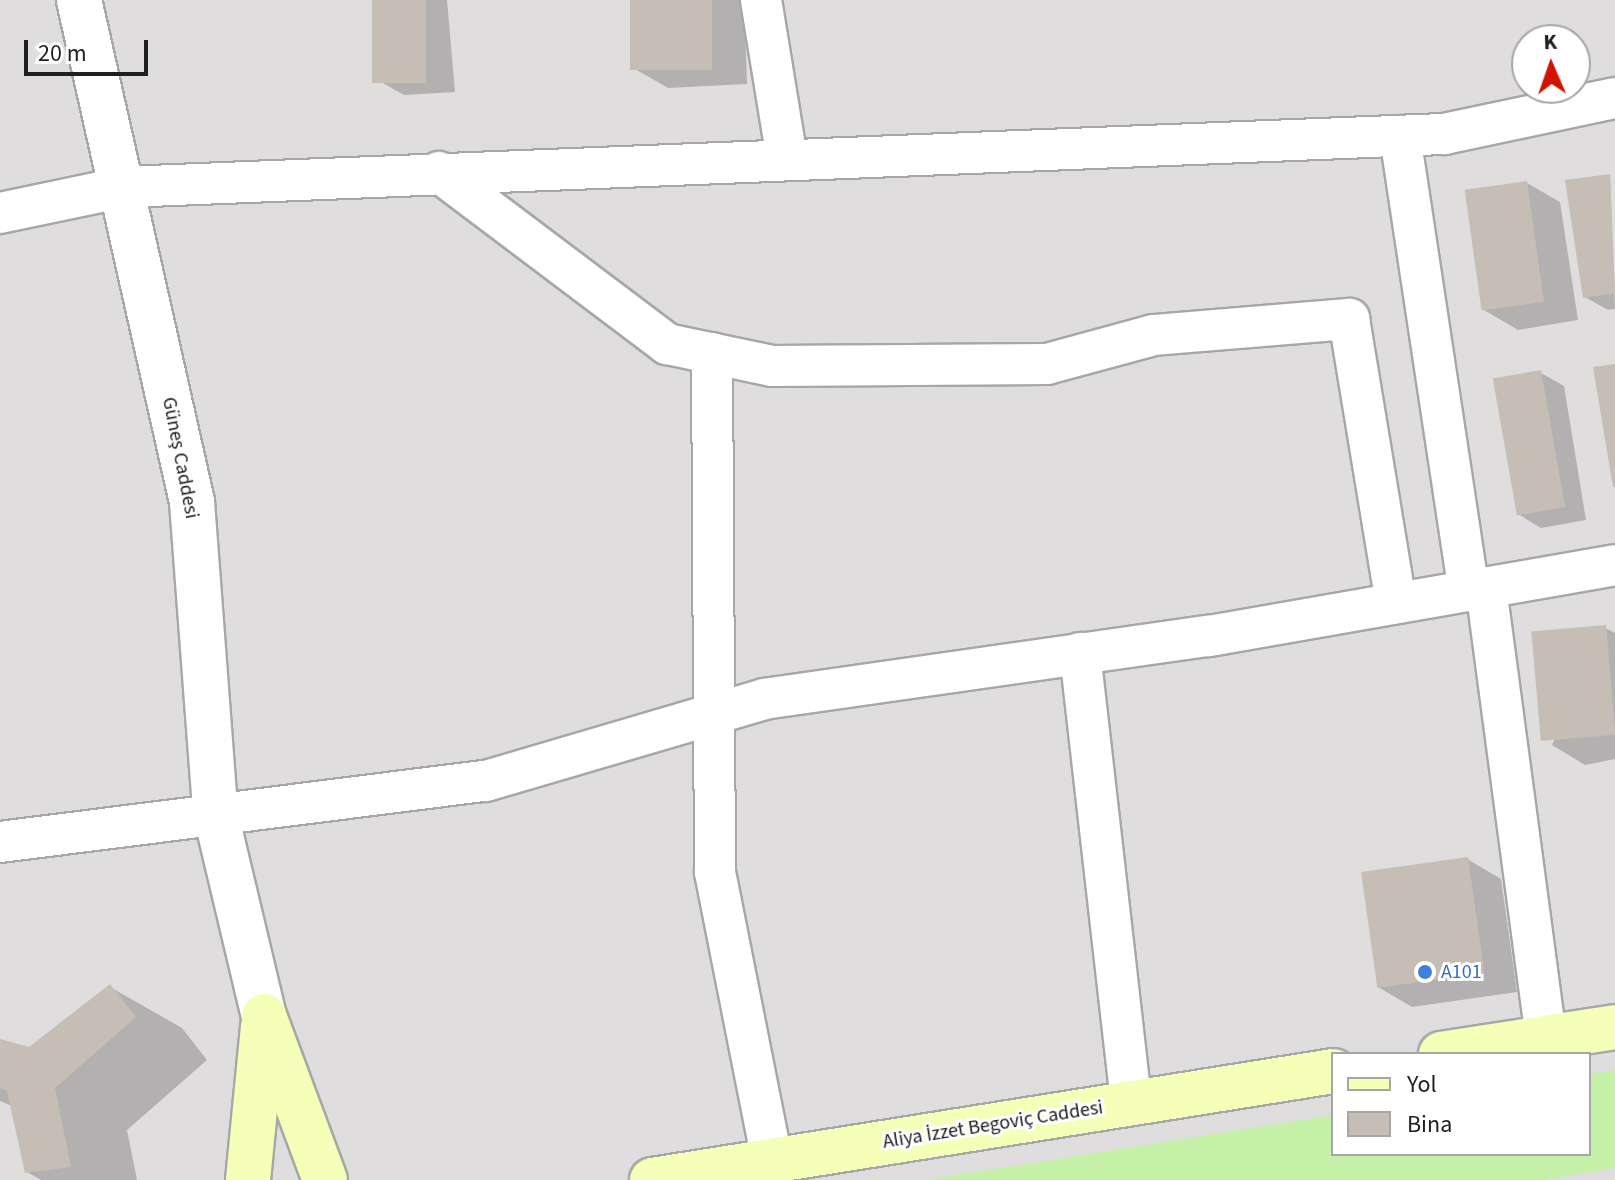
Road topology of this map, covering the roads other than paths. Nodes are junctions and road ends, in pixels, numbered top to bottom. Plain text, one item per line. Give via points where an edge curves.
1 (79, 0) edge
2 (761, 0) edge
3 (1615, 98) edge
4 (1400, 136) junction
5 (787, 159) junction
6 (439, 172) junction
7 (124, 187) junction
8 (0, 213) edge
9 (712, 353) junction
10 (1615, 565) edge
11 (1477, 589) junction
12 (1396, 603) junction
13 (1080, 653) junction
14 (712, 713) junction
15 (215, 811) junction
16 (0, 842) edge
17 (264, 1016) junction
18 (1615, 1027) edge
19 (1546, 1037) junction
20 (1453, 1052) edge
21 (1331, 1071) edge
22 (1131, 1103) junction
23 (772, 1159) junction
24 (248, 1180) edge
25 (325, 1180) edge
26 (652, 1180) edge

1 - 7 street, Güneş Caddesi
2 - 5 street
3 - 4 street via 1444,134
4 - 5 street
4 - 11 street
5 - 6 street
6 - 7 street
6 - 9 street via 667,344
7 - 8 street
7 - 15 street, Güneş Caddesi via 192,502
9 - 12 street via 772,366 1047,364 1154,335 1349,319
9 - 14 street
10 - 11 street
11 - 12 street
11 - 19 street
12 - 13 street
13 - 14 street via 764,699
13 - 22 street
14 - 15 street via 486,781
14 - 23 street via 715,872
15 - 16 street
15 - 17 street, Güneş Caddesi
17 - 24 main road
17 - 25 main road
18 - 19 main road
19 - 20 main road
21 - 22 main road, Aliya İzzet Begoviç Caddesi
22 - 23 main road, Aliya İzzet Begoviç Caddesi
23 - 26 main road, Aliya İzzet Begoviç Caddesi

